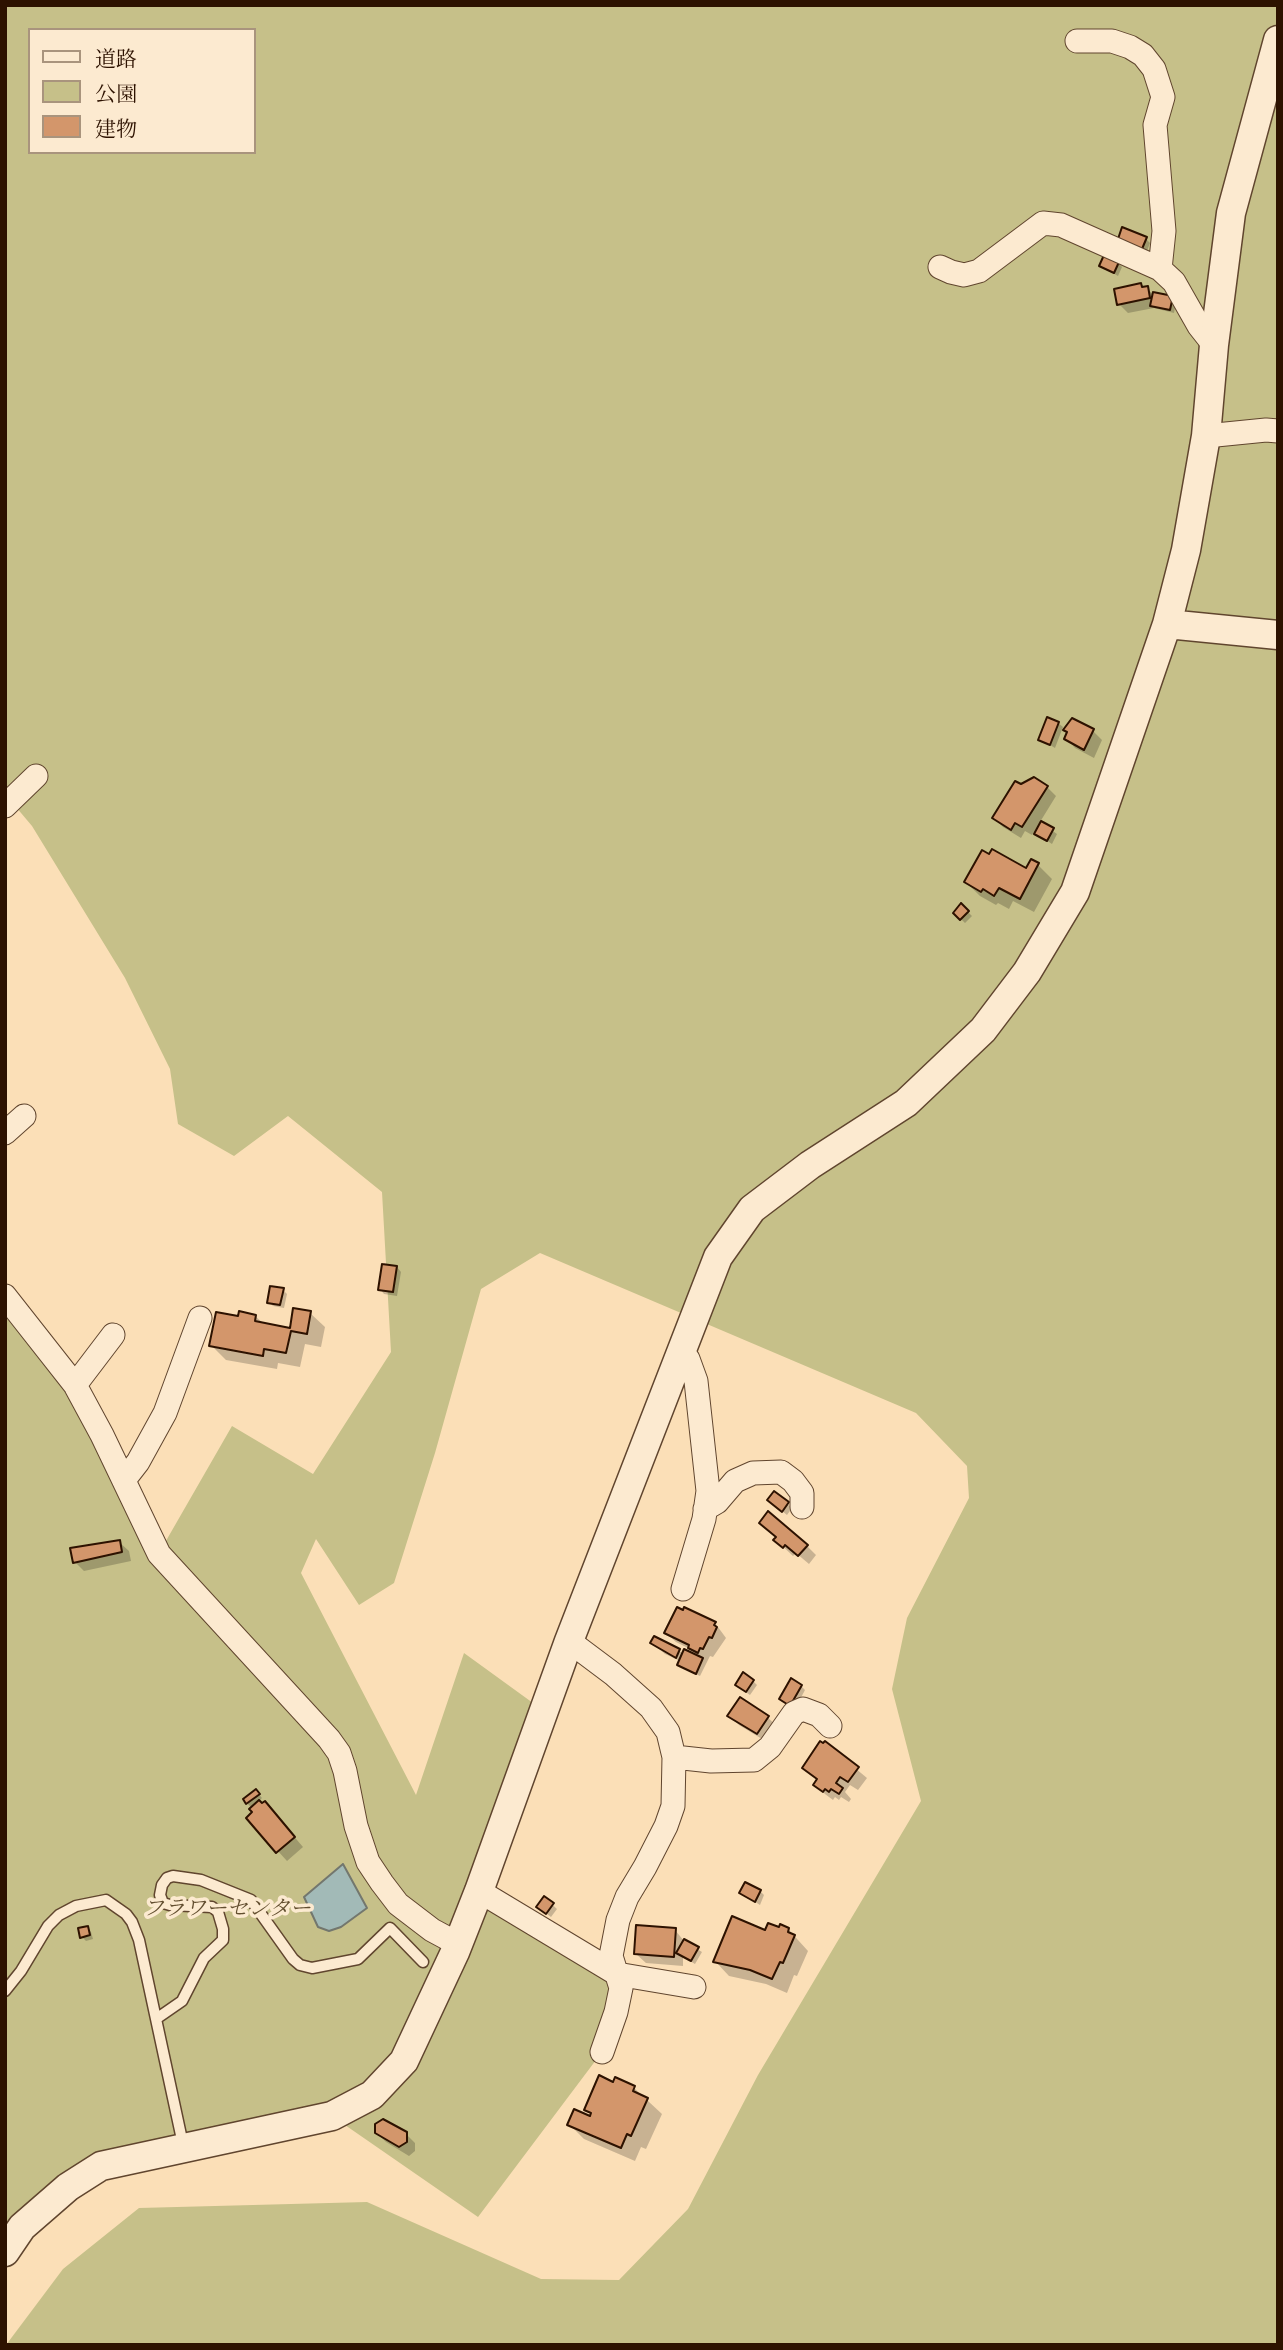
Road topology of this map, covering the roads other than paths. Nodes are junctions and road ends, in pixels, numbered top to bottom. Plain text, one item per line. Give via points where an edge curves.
1 (1278, 40) edge
2 (1077, 41) dead end
3 (940, 267) dead end
4 (1160, 269) junction
5 (1214, 345) junction
6 (1278, 430) edge
7 (1206, 436) junction
8 (1167, 624) junction
9 (1278, 635) edge
10 (36, 776) dead end
11 (5, 806) edge
12 (24, 1116) dead end
13 (5, 1133) edge
14 (5, 1296) edge
15 (200, 1318) dead end
16 (113, 1335) dead end
17 (681, 1351) junction
18 (75, 1385) junction
19 (124, 1480) junction
20 (802, 1507) dead end
21 (705, 1510) junction
22 (682, 1589) dead end
23 (569, 1641) junction
24 (830, 1726) dead end
25 (674, 1757) junction
26 (479, 1891) junction
27 (458, 1944) junction
28 (423, 1962) dead end
29 (617, 1973) junction
30 (11, 1978) edge
31 (694, 1987) dead end
32 (5, 1991) edge
33 (156, 2019) junction
34 (602, 2052) dead end
35 (184, 2149) junction
36 (5, 2252) edge

1 - 5 street via 1231,213
2 - 4 street via 1112,41 1130,47 1154,69 1163,97 1155,125 1164,231
3 - 4 street via 964,275 979,271 1043,223 1061,225
4 - 5 street via 1174,282
5 - 7 street
6 - 7 street
7 - 8 street via 1186,550
8 - 9 street
8 - 17 street via 1075,892 1027,972 983,1030 906,1102 752,1209 718,1257
10 - 11 street
12 - 13 street
14 - 18 street
15 - 19 street via 165,1413
16 - 18 street
17 - 21 street via 696,1381 708,1491
17 - 23 street
18 - 19 street
19 - 27 street via 159,1554 338,1753 368,1862 382,1883 398,1904
20 - 21 street via 802,1493 793,1482 780,1472 767,1472 735,1481
21 - 22 street
23 - 25 street via 651,1708 668,1732
23 - 26 street
24 - 25 street via 803,1709 794,1713 771,1747 754,1760
25 - 29 street via 673,1806 618,1920 611,1956
26 - 27 street
26 - 29 street
27 - 35 street via 404,2061 372,2095 332,2116
28 - 33 lane via 390,1928 358,1959 312,1968 300,1965 251,1900 201,1880 173,1876 162,1885 163,1903 212,1907 218,1912 223,1940 204,1958 182,2001
29 - 31 street
29 - 34 street via 621,1988
30 - 32 lane
30 - 33 lane via 59,1915 106,1900 132,1922
33 - 35 lane
35 - 36 street via 101,2166 68,2187 22,2227

